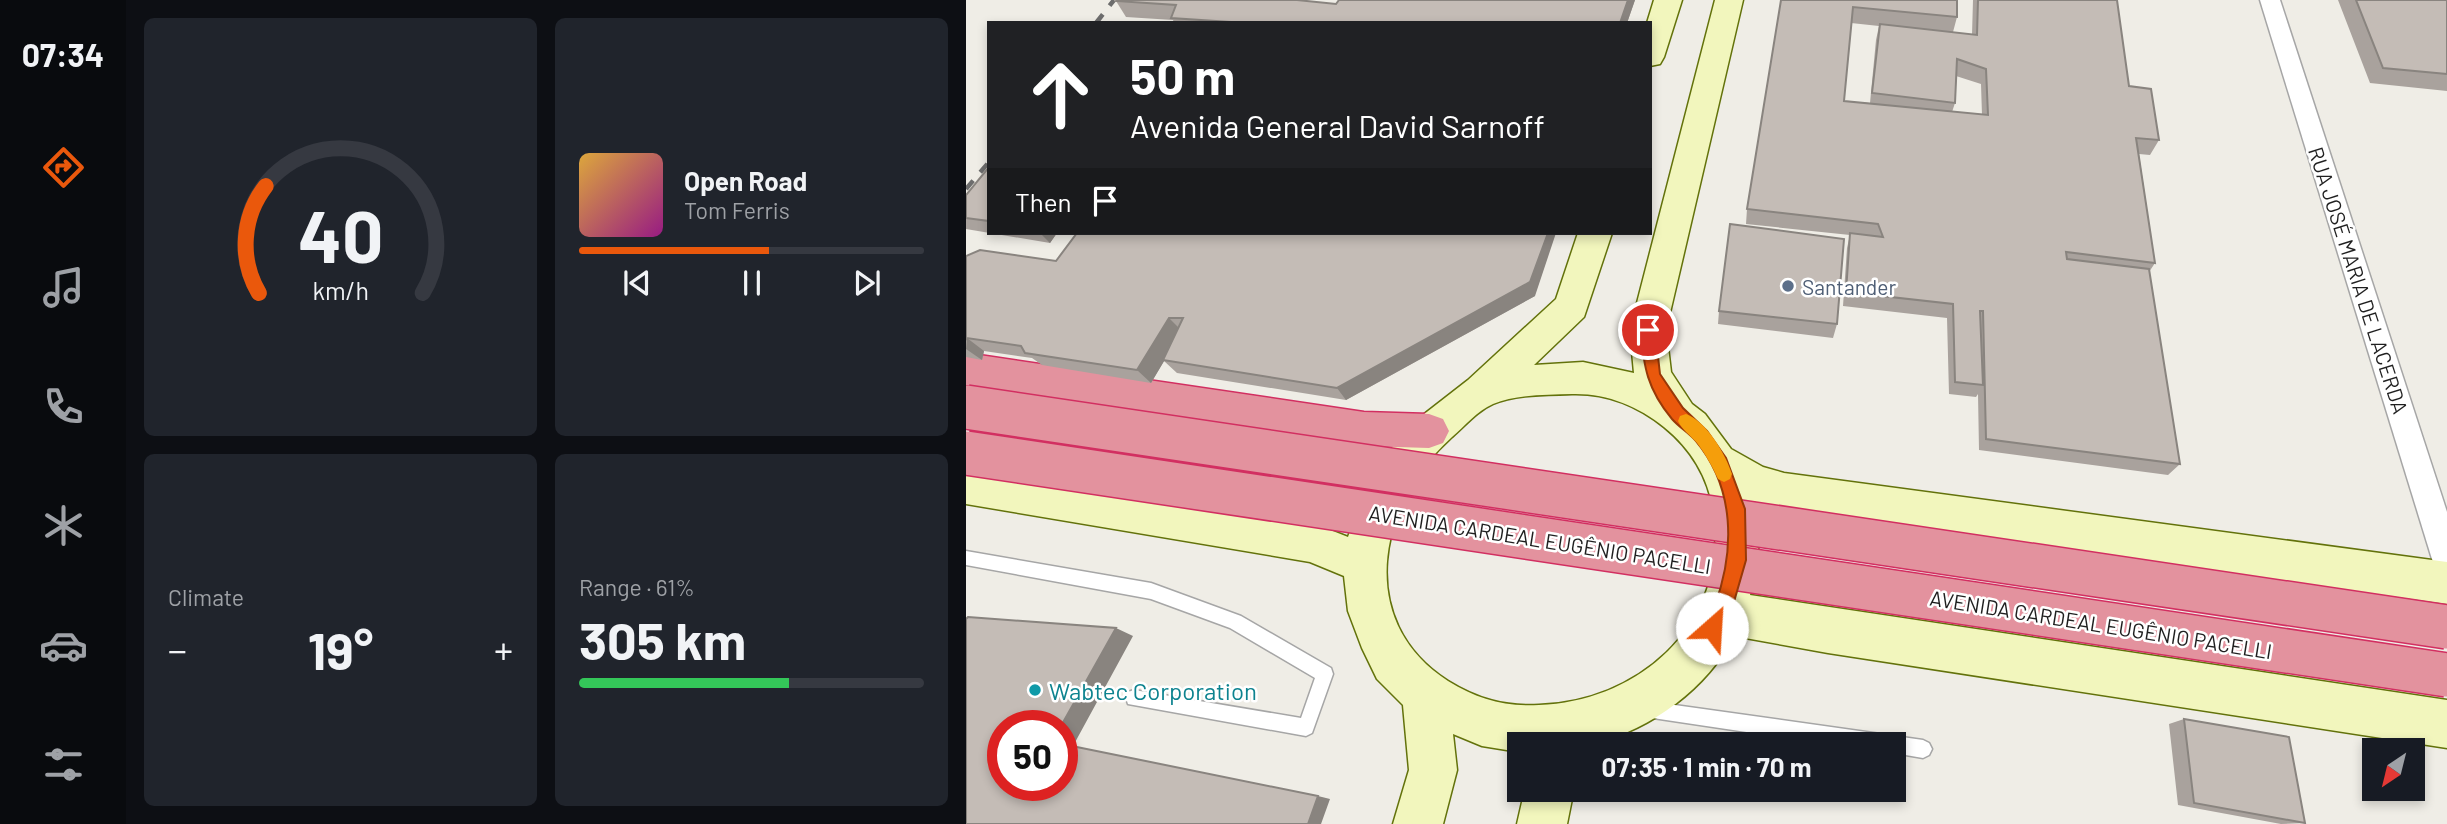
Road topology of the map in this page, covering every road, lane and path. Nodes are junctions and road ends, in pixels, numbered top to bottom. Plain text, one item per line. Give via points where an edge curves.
1 (1668, 0) edge
2 (1729, 0) edge
3 (2270, 0) edge
4 (1652, 51) edge
5 (1594, 235) edge
6 (966, 369) edge
7 (1482, 391) junction
8 (966, 407) edge
9 (1677, 413) junction
10 (1429, 431) junction
11 (966, 453) edge
12 (1720, 463) junction
13 (966, 486) edge
14 (966, 558) edge
15 (2447, 559) edge
16 (1364, 563) junction
17 (2447, 583) edge
18 (1722, 612) junction
19 (2447, 627) edge
20 (2447, 676) edge
21 (1426, 695) junction
22 (1134, 698) dead end
23 (2447, 724) edge
24 (1593, 725) edge
25 (1701, 732) edge
26 (1906, 747) edge
27 (1923, 749) dead end
28 (1547, 802) edge
29 (1418, 824) edge
30 (1542, 824) edge

1 - 4 main road
2 - 9 main road via 1648,330 1653,375
3 - 15 street, RUA JOSÉ MARIA DE LACERDA
5 - 7 main road via 1571,307
6 - 10 highway via 1364,429
7 - 9 main road via 1530,381 1583,378 1633,389
7 - 10 main road
8 - 19 highway, bridge
9 - 12 main road
10 - 16 main road via 1396,469 1373,514
11 - 20 highway, AVENIDA CARDEAL EUGÊNIO PACELLI, bridge
12 - 17 main road via 1753,483 1784,492
12 - 18 main road via 1736,509 1738,560
13 - 16 main road via 1310,541
14 - 22 lane via 1151,591 1235,622 1325,674 1306,727
16 - 21 main road via 1370,612 1390,658
18 - 23 main road
18 - 24 main road via 1691,661 1645,699
21 - 24 main road via 1474,721 1530,731
21 - 29 main road via 1433,770
24 - 25 lane
26 - 27 lane
28 - 30 main road

